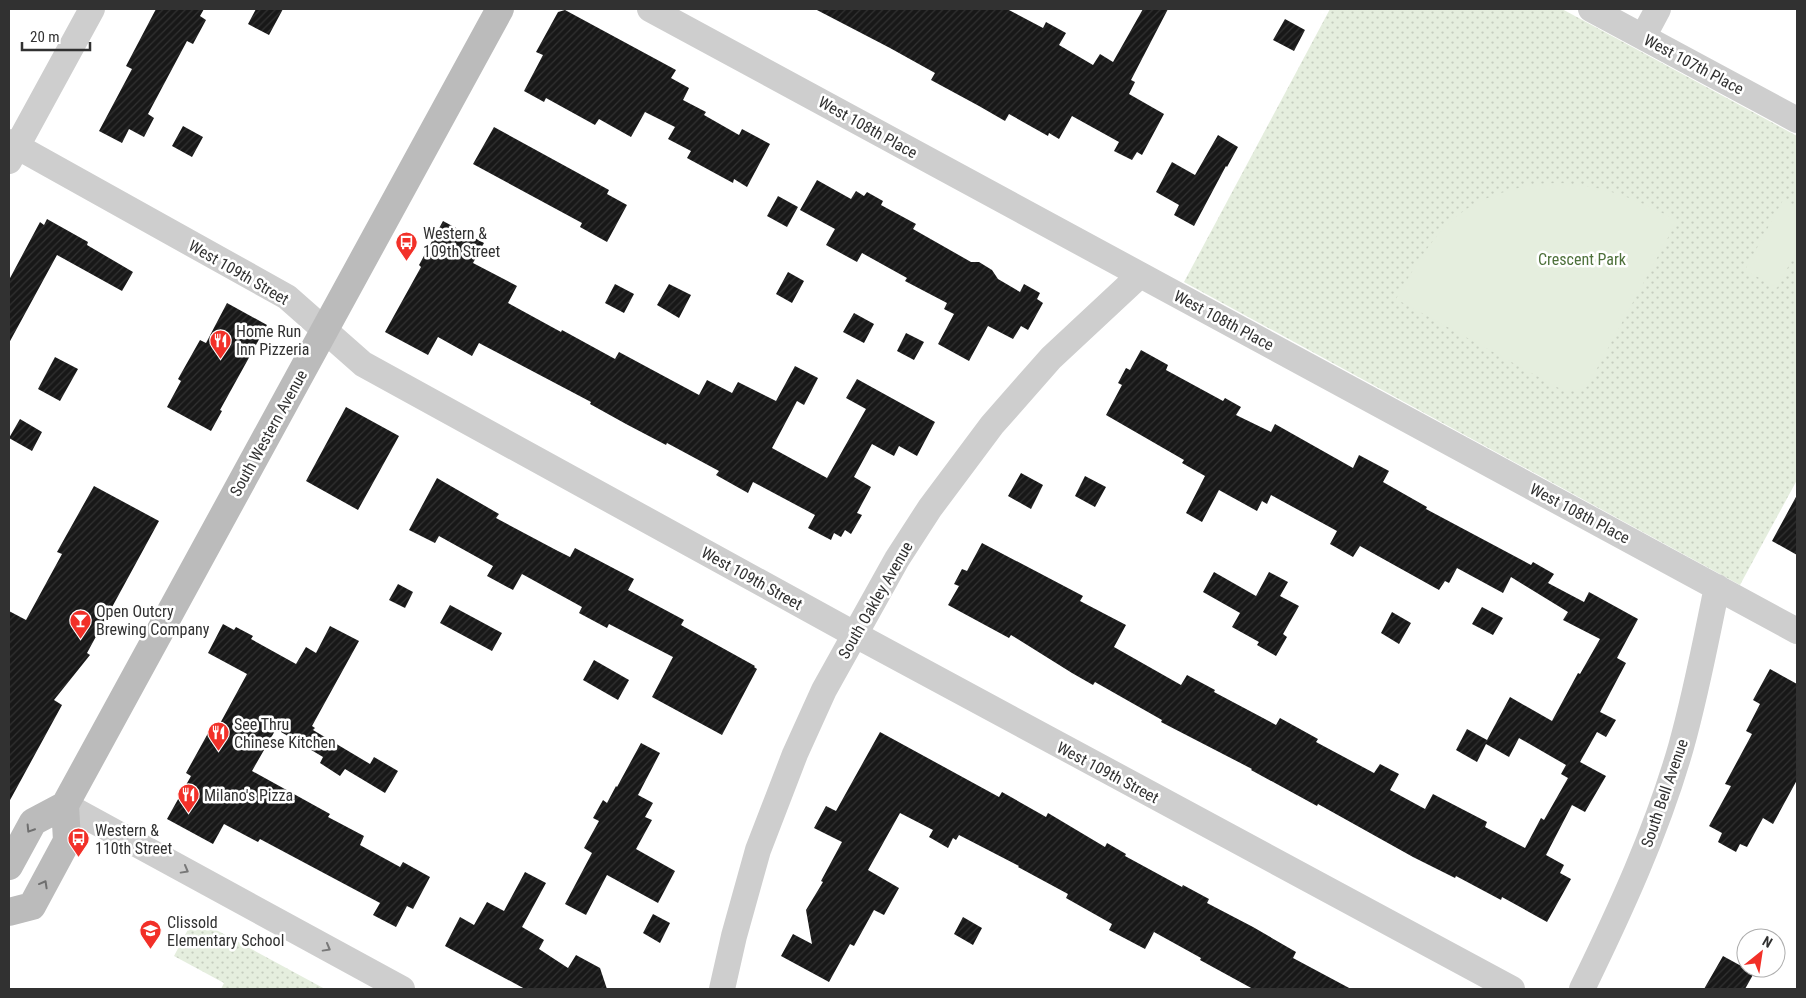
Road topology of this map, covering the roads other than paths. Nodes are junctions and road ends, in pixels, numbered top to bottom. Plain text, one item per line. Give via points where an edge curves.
1 (92, 9) edge
2 (500, 9) edge
3 (650, 9) edge
4 (1591, 9) edge
5 (1658, 9) edge
6 (1643, 37) junction
7 (1797, 120) edge
8 (11, 150) edge
9 (1140, 275) junction
10 (324, 330) junction
11 (1717, 587) junction
12 (1797, 631) edge
13 (854, 634) junction
14 (65, 805) junction
15 (9, 866) edge
16 (9, 912) edge
17 (402, 989) edge
18 (722, 989) edge
19 (1512, 989) edge
20 (1582, 989) edge

1 - 8 street
2 - 10 main road, South Western Avenue
3 - 9 street, West 108th Place
4 - 6 street, West 107th Place
5 - 6 street
6 - 7 street, West 107th Place
8 - 10 street, West 109th Street via 287,297
9 - 11 street, West 108th Place
9 - 13 street, South Oakley Avenue via 1051,358 992,425 930,508
10 - 13 street, West 109th Street via 363,364
10 - 14 main road, South Western Avenue
11 - 12 street, West 108th Place
11 - 20 street, South Bell Avenue via 1681,748 1625,900
13 - 18 street, South Oakley Avenue via 795,754 758,850
13 - 19 street, West 109th Street
14 -> 15 main road via 33,822
16 -> 14 main road via 32,906 67,841
14 -> 17 street

